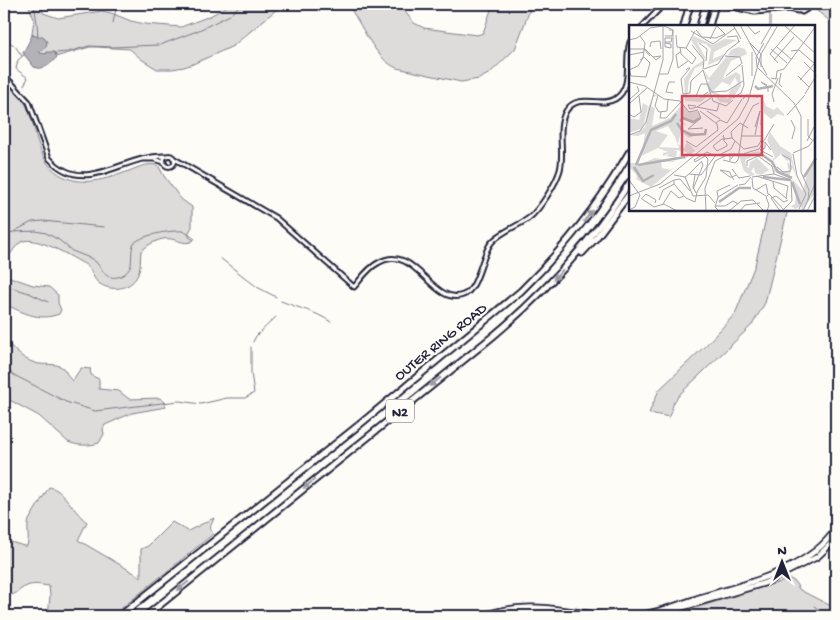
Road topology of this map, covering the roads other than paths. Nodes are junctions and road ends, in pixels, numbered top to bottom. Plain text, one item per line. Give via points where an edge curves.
1 (664, 4) edge
2 (688, 4) edge
3 (720, 4) edge
4 (796, 4) edge
5 (808, 4) edge
6 (710, 6) edge
7 (790, 9) junction
8 (798, 11) junction
9 (644, 25) edge
10 (683, 25) edge
11 (702, 25) edge
12 (709, 25) edge
13 (629, 52) edge
14 (4, 75) edge
15 (629, 153) edge
16 (166, 156) junction
17 (173, 158) junction
18 (140, 160) junction
19 (164, 162) junction
20 (173, 164) junction
21 (188, 166) junction
22 (629, 183) edge
23 (629, 194) edge
24 (570, 262) junction
25 (836, 528) edge
26 (836, 539) edge
27 (498, 612) junction
28 (120, 616) edge
29 (146, 616) edge
30 (482, 616) edge
31 (566, 616) edge
32 (610, 616) edge
33 (635, 616) edge
34 (653, 616) edge

1 - 9 street
2 - 10 highway
3 - 7 street via 755,12
4 - 7 street
4 - 8 street
5 - 8 street via 806,10
6 - 11 highway
6 - 12 highway
7 - 8 street
13 - 21 street via 626,81 617,97 609,102 580,101 568,108 563,120 561,165 557,177 536,211 492,242 472,287 462,296 444,293 408,263 396,259 375,265 354,287 276,218
14 - 18 street via 29,102 46,152 62,170 86,175
28 -> 15 highway, OUTER RING ROAD / N2 via 521,291 586,218
16 - 17 street
16 - 18 street
16 - 19 street
17 - 20 street
17 - 21 street
18 - 19 street
19 - 20 street via 168,166
20 - 21 street
22 - 24 highway, OUTER RING ROAD / N2 via 588,243
23 - 24 highway via 586,250
24 -> 29 highway, OUTER RING ROAD / N2 via 510,322
25 - 33 main road via 817,550 767,577
26 - 34 main road via 817,556 765,583
27 - 30 main road
27 - 31 main road via 528,611
27 - 32 main road via 532,606

